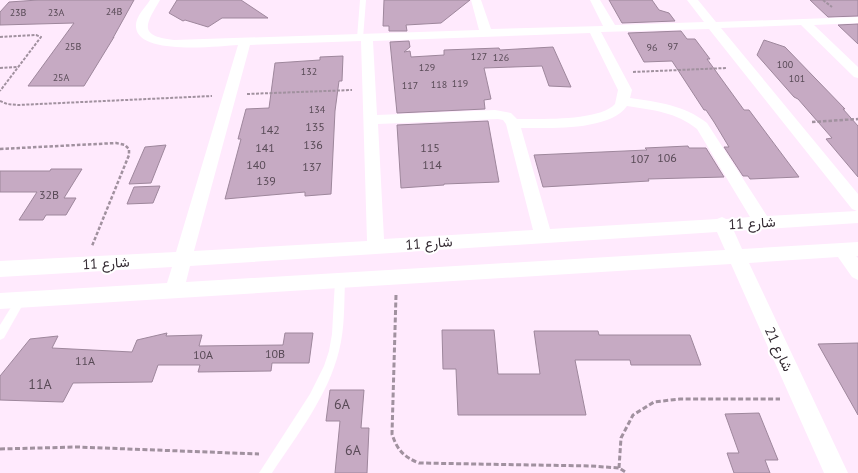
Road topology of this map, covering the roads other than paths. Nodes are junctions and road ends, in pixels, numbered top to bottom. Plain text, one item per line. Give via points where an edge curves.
1 (155, 0) edge
2 (363, 0) edge
3 (476, 0) edge
4 (595, 0) edge
5 (692, 0) edge
6 (858, 20) edge
7 (804, 22) junction
8 (712, 25) junction
9 (594, 29) junction
10 (611, 29) junction
11 (486, 33) junction
12 (363, 38) junction
13 (245, 42) junction
14 (858, 74) edge
15 (624, 101) junction
16 (370, 120) junction
17 (513, 124) junction
18 (858, 205) edge
19 (858, 217) edge
20 (762, 222) junction
21 (722, 224) junction
22 (542, 236) junction
23 (376, 247) junction
24 (850, 250) edge
25 (738, 257) junction
26 (183, 259) junction
27 (0, 269) edge
28 (858, 272) edge
29 (340, 281) junction
30 (174, 291) junction
31 (21, 299) junction
32 (0, 301) edge
33 (0, 335) edge
34 (265, 473) edge
35 (836, 473) edge

1 - 13 street via 142,22 142,30 148,37 174,44
2 - 12 lane
3 - 11 street
4 - 10 street
5 - 8 street
6 - 7 street
7 - 8 street
7 - 14 street
8 - 10 street
8 - 18 street
9 - 10 street
9 - 11 street
9 - 15 street via 625,90
11 - 12 street
12 - 13 street
12 - 16 street
13 - 26 street
15 - 17 street via 616,110 603,117
15 - 20 street via 673,110 694,119 702,126
16 - 17 street via 494,114 507,116
16 - 23 street
17 - 22 street
19 - 20 street, شارع 11
20 - 21 street, شارع 11
21 - 22 street, شارع 11
21 - 25 street, شارع 21
22 - 23 street, شارع 11
23 - 26 street, شارع 11
24 - 25 street
24 - 28 street
25 - 29 street
25 - 35 street, شارع 21
26 - 27 street, شارع 11
26 - 30 street
29 - 30 street
29 - 34 lane via 337,335 327,372 318,391
30 - 31 street
31 - 32 street
31 - 33 lane

